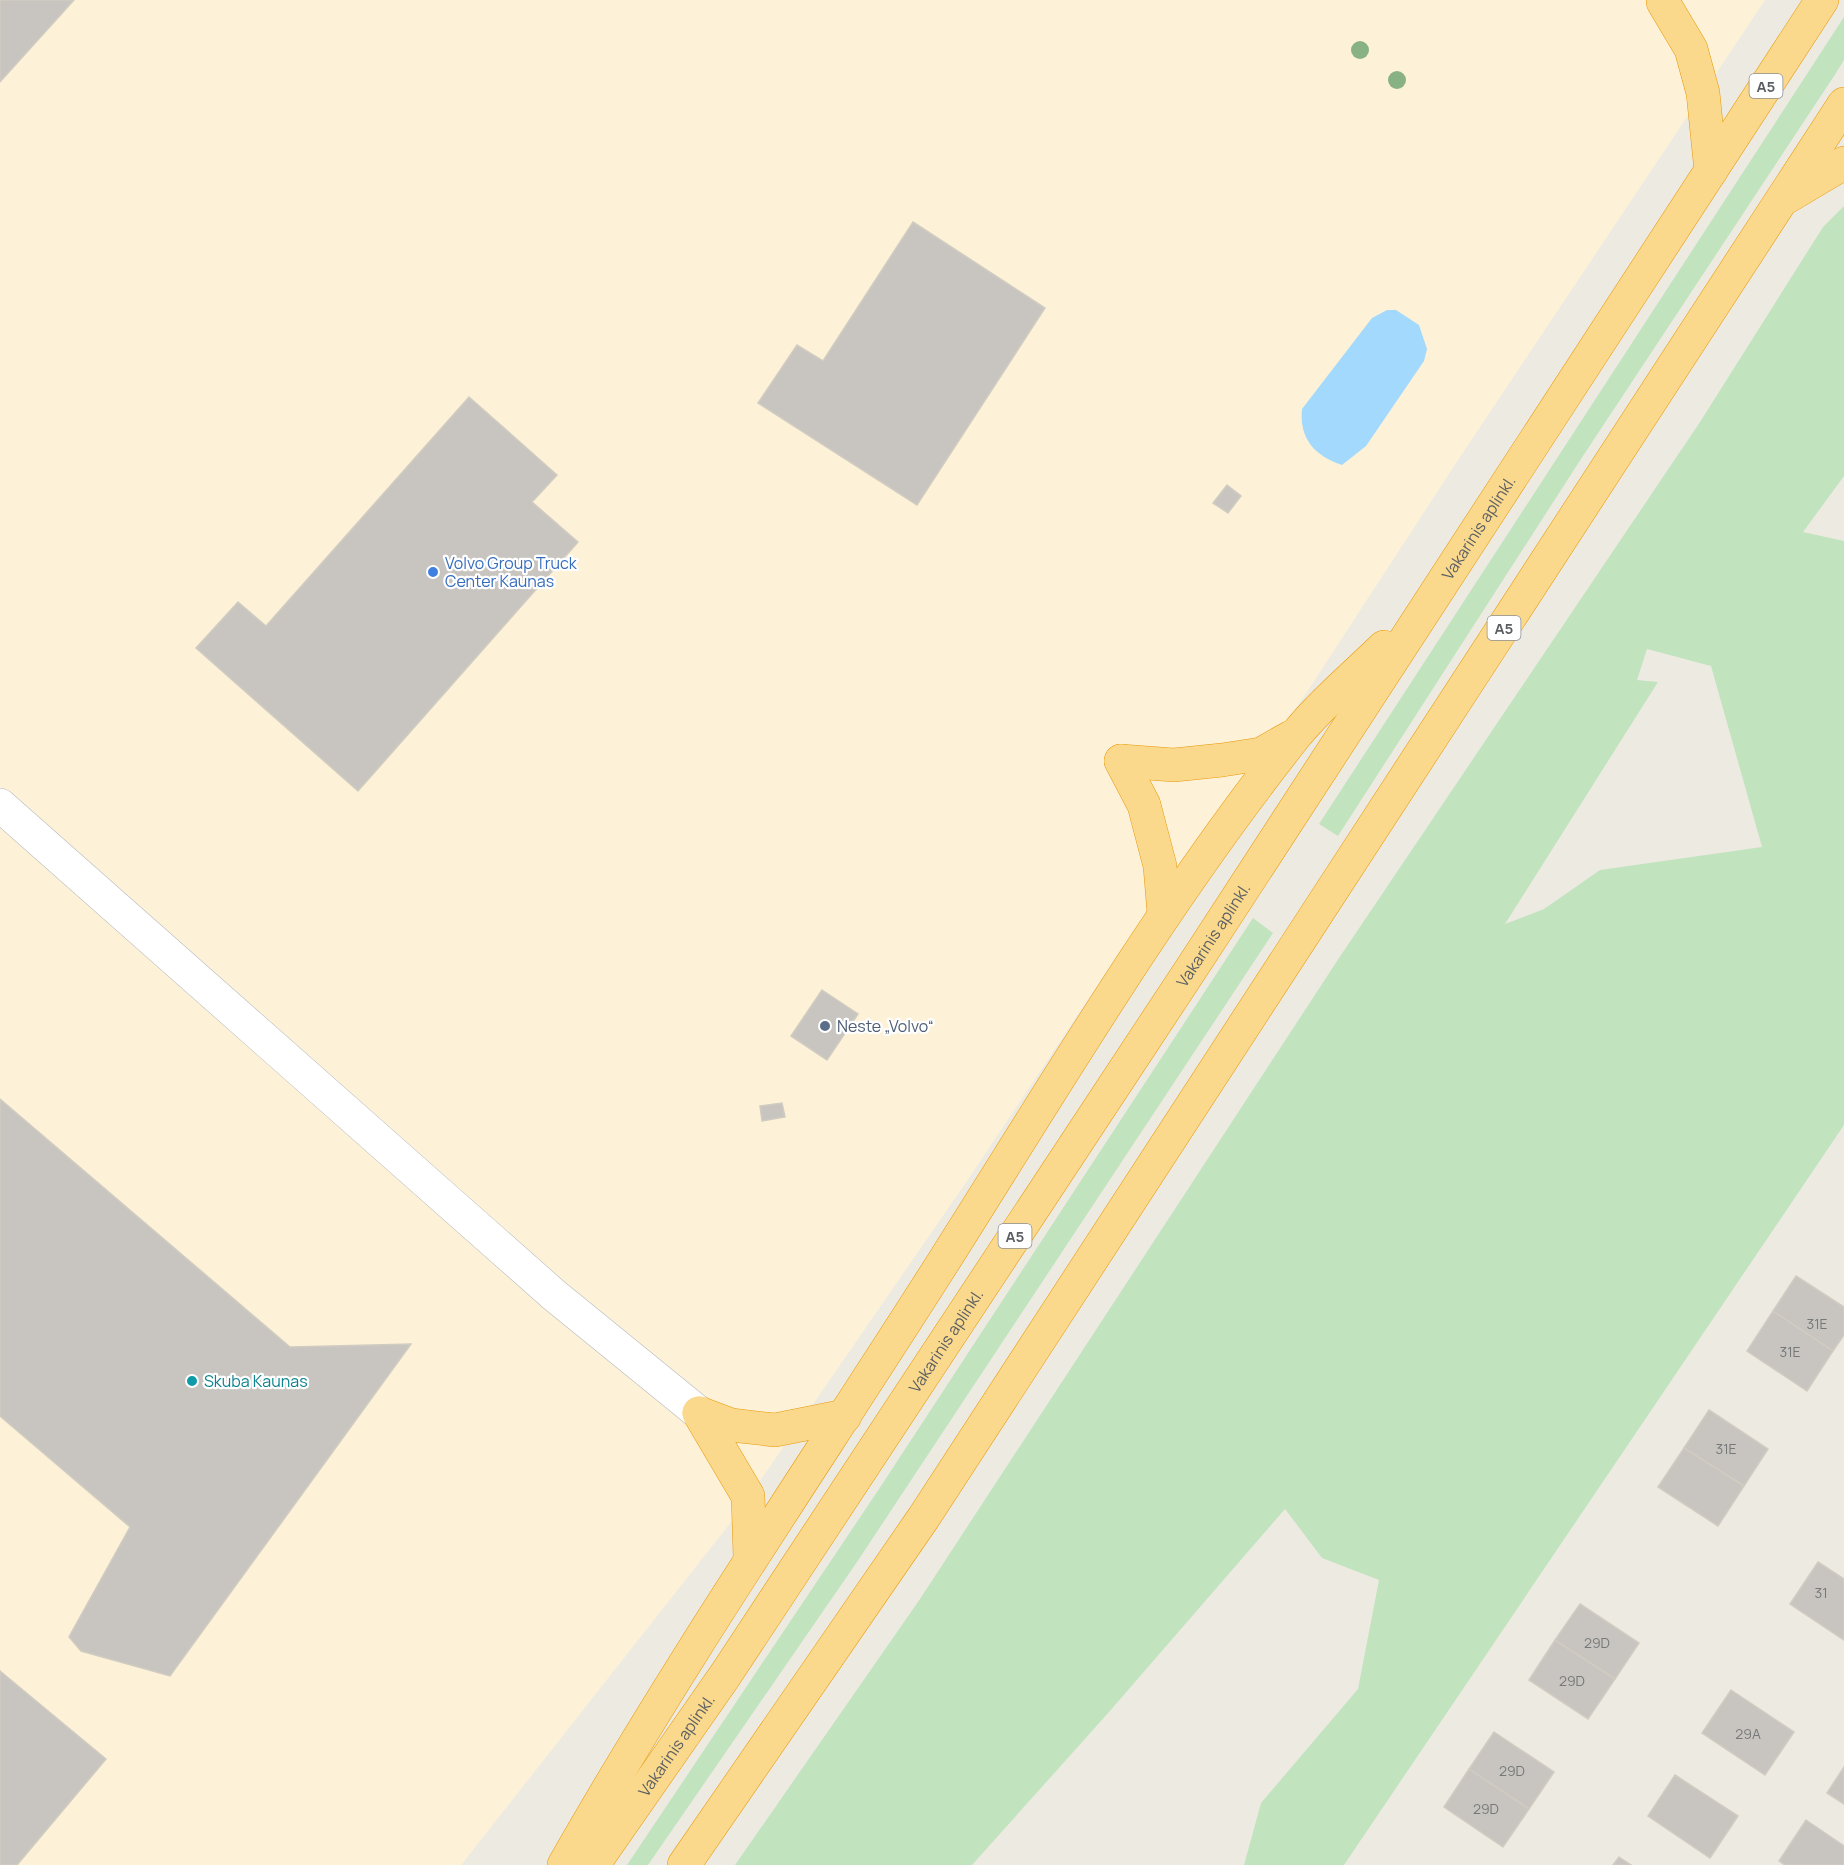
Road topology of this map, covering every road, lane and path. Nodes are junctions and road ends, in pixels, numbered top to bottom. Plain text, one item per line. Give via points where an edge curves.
1 (1822, 0) edge
2 (1663, 2) dead end
3 (1844, 104) edge
4 (1844, 163) edge
5 (1711, 171) junction
6 (1781, 201) junction
7 (1429, 601) junction
8 (1297, 733) junction
9 (0, 805) edge
10 (1164, 914) junction
11 (699, 1413) junction
12 (845, 1416) junction
13 (750, 1557) junction
14 (564, 1865) edge
15 (593, 1865) edge
16 (684, 1865) edge

1 - 5 highway, Vakarinis aplinkl. / A5
2 - 5 highway via 1691,49 1703,93
3 - 6 highway, A5
4 - 6 highway
5 - 7 highway, Vakarinis aplinkl. / A5
6 - 16 highway, A5 via 938,1497
7 - 8 highway
7 - 15 highway, Vakarinis aplinkl. / A5 via 726,1674
8 - 10 highway
8 - 10 highway via 1261,754 1174,765 1121,761 1144,806 1160,866
9 - 11 street via 554,1295
10 - 12 highway
11 - 12 highway via 731,1425 775,1430
11 - 13 highway via 748,1496
12 - 13 highway
13 - 14 highway

